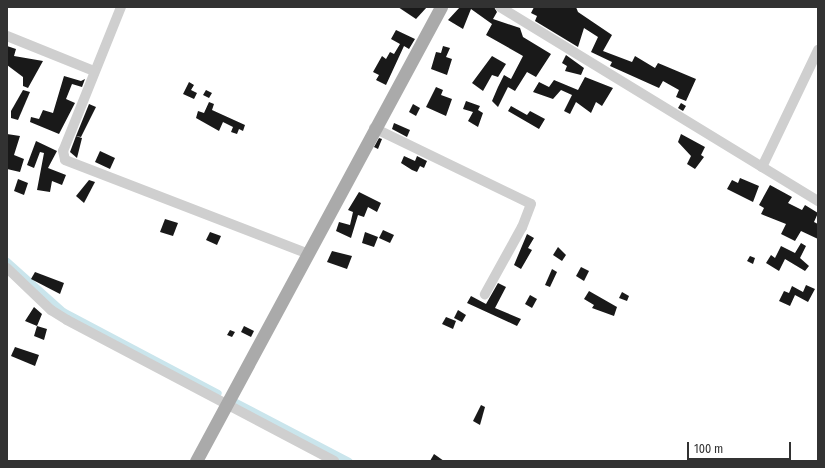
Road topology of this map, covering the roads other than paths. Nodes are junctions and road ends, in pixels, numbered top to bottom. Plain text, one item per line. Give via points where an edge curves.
1 (121, 7) edge
2 (440, 7) edge
3 (500, 7) edge
4 (7, 36) edge
5 (818, 50) edge
6 (94, 71) junction
7 (374, 128) junction
8 (762, 167) junction
9 (818, 201) edge
10 (308, 254) junction
11 (7, 268) edge
12 (485, 294) dead end
13 (227, 405) junction
14 (196, 461) edge
15 (334, 461) edge

1 - 6 street
2 - 7 main road
3 - 8 street
4 - 6 street
5 - 8 street
6 - 10 street via 63,151 65,160
7 - 10 main road
7 - 12 street via 531,204 522,227
8 - 9 street
10 - 13 main road
11 - 13 street via 51,310
13 - 14 main road
13 - 15 street

